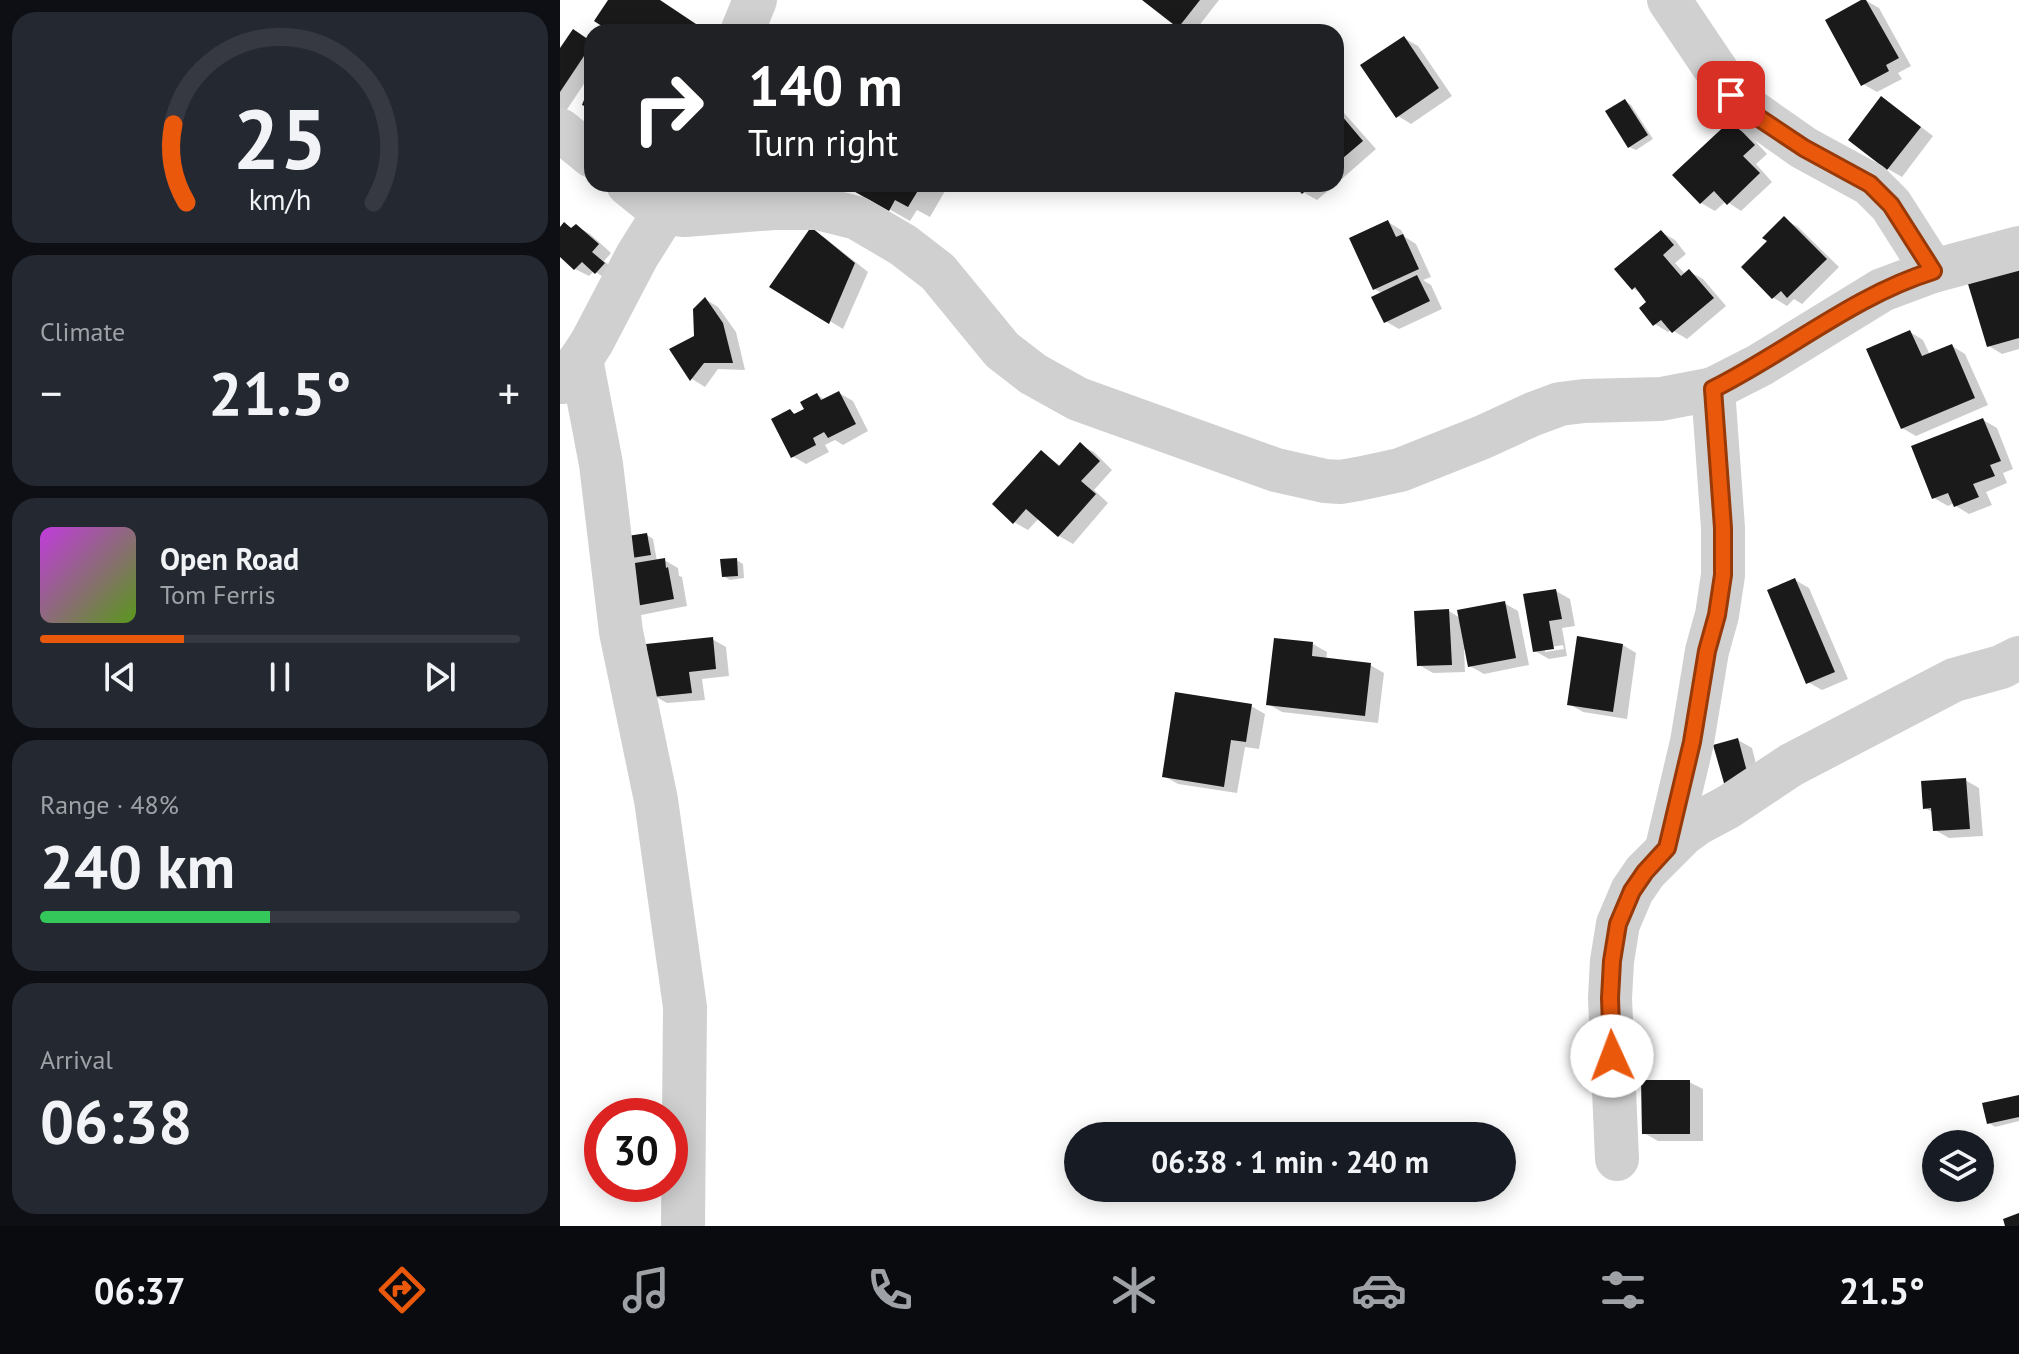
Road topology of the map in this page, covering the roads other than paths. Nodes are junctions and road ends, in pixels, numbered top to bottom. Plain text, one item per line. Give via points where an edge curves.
1 (755, 0) edge
2 (1669, 0) edge
3 (745, 24) edge
4 (560, 130) edge
5 (584, 150) edge
6 (670, 198) edge
7 (2019, 248) edge
8 (1933, 271) junction
9 (570, 371) edge
10 (1713, 389) junction
11 (2019, 658) edge
12 (1667, 848) junction
13 (1617, 1159) dead end
14 (683, 1226) edge

1 - 3 street
2 - 8 street via 1737,101 1804,148 1870,184 1891,205
4 - 5 street
6 - 9 street via 592,342
6 - 10 street via 685,215 817,208 857,218 938,272 1002,350 1049,384 1261,465 1325,481 1400,470 1560,404 1661,399
7 - 8 street
8 - 10 street via 1882,290
9 - 14 street via 601,464 621,632 656,800 685,1007
10 - 12 street via 1723,575
11 - 12 street via 1954,680 1791,765
12 - 13 street via 1632,891 1618,924 1612,961

